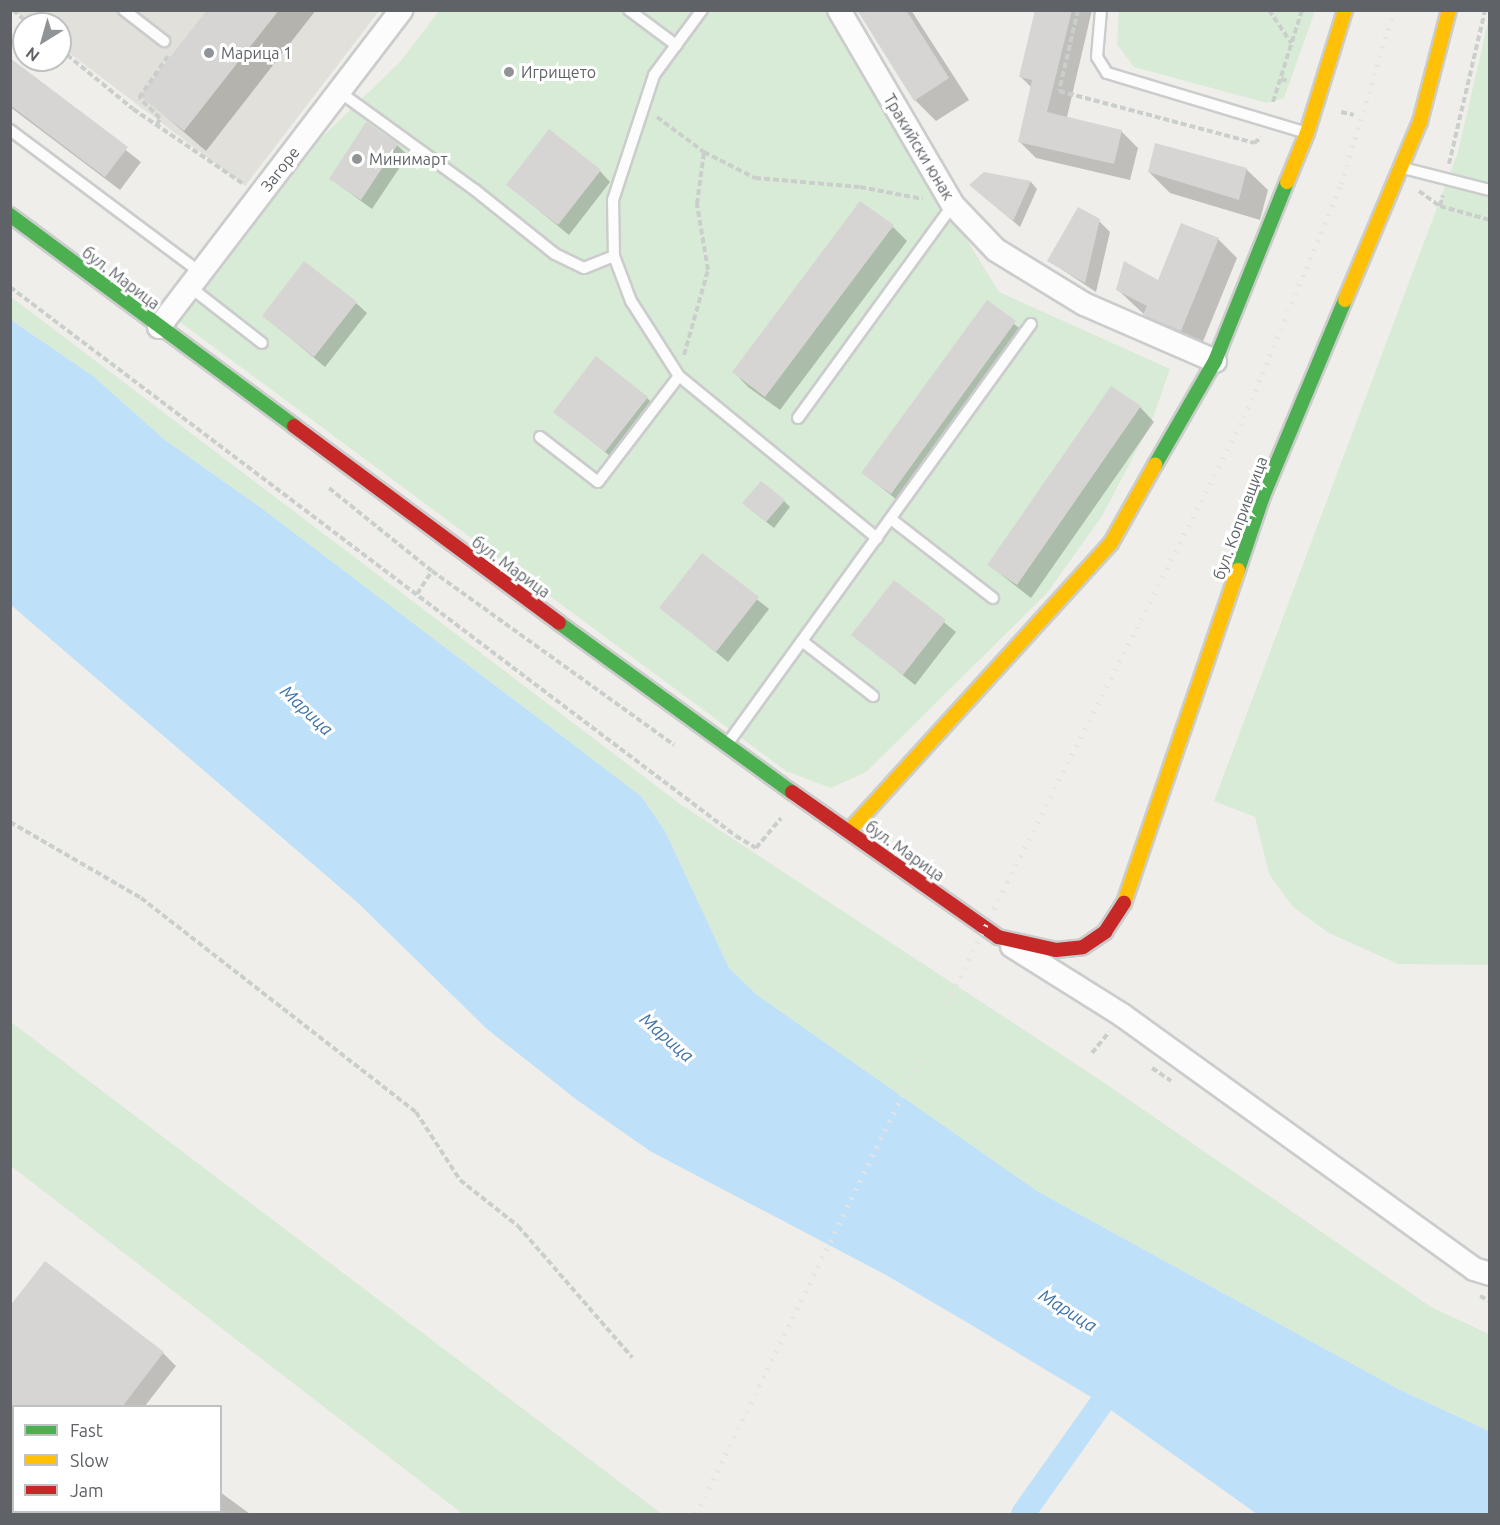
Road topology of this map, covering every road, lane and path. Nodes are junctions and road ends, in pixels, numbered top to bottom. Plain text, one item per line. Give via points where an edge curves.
1 (124, 10) edge
2 (401, 10) edge
3 (629, 10) edge
4 (702, 10) edge
5 (839, 10) edge
6 (1101, 10) edge
7 (1269, 10) edge
8 (1302, 10) edge
9 (1346, 10) edge
10 (1449, 10) edge
11 (1485, 10) edge
12 (164, 41) joint
13 (1292, 44) junction
14 (676, 45) junction
15 (72, 58) edge
16 (1281, 79) junction
17 (1290, 82) dead end
18 (341, 93) junction
19 (1273, 102) dead end
20 (644, 107) junction
21 (1335, 111) dead end
22 (1354, 115) dead end
23 (157, 125) junction
24 (10, 130) edge
25 (1307, 133) junction
26 (704, 152) junction
27 (1403, 168) junction
28 (1446, 179) junction
29 (1490, 190) edge
30 (1422, 196) dead end
31 (259, 197) junction
32 (953, 205) junction
33 (10, 215) edge
34 (1490, 220) edge
35 (614, 256) junction
36 (196, 280) junction
37 (10, 287) edge
38 (1031, 324) dead end
39 (159, 327) junction
40 (262, 343) dead end
41 (1215, 361) junction
42 (679, 376) junction
43 (798, 418) dead end
44 (540, 437) dead end
45 (891, 519) junction
46 (877, 538) junction
47 (432, 572) dead end
48 (417, 594) junction
49 (993, 598) dead end
50 (802, 641) junction
51 (873, 696) dead end
52 (726, 745) junction
53 (797, 795) junction
54 (10, 822) edge
55 (849, 831) junction
56 (998, 937) junction
57 (1109, 1032) dead end
58 (1092, 1053) dead end
59 (1490, 1274) edge
60 (632, 1357) dead end

1 - 12 lane
2 - 18 street, Загоре
3 - 14 lane
4 - 14 lane
5 - 32 street, Тракийски юнак
6 - 25 lane via 1097,57 1107,73
7 - 13 path
8 - 13 path
9 - 25 main road
10 - 27 main road, бул. Копривщица via 1420,122
11 - 28 path
12 - 23 path via 171,46 170,53 139,98 160,118
13 - 16 path
14 - 20 lane via 654,75
15 - 23 path
16 - 17 path
16 - 19 path
18 - 31 street, Загоре
18 - 35 lane via 476,190 555,254 584,268
20 - 26 path
20 - 35 lane via 613,200
21 - 22 path
23 - 31 path via 208,156
24 - 36 lane
25 - 41 main road
26 - 32 path via 754,178 860,187
26 - 42 path via 697,204 708,270
27 - 28 lane
27 - 56 main road, бул. Копривщица via 1263,496 1127,899 1105,932 1083,947 1056,950
28 - 29 lane
30 - 34 path via 1440,206
31 - 36 street, Загоре
32 - 41 street, Тракийски юнак via 996,250 1084,304
32 - 43 lane
33 - 39 main road, бул. Марица
35 - 42 lane via 631,301
36 - 39 street, Загоре
36 - 40 lane
37 - 48 path
38 - 45 lane
39 - 52 main road, бул. Марица
41 - 55 main road via 1111,543
42 - 44 lane via 598,482
42 - 46 lane
45 - 46 lane
45 - 49 lane
46 - 50 lane
47 - 48 path
48 - 53 path via 756,848
50 - 51 lane
50 - 52 lane
52 - 53 main road, бул. Марица
53 - 55 main road, бул. Марица
54 - 60 path via 141,898 416,1112 460,1180 518,1226
55 - 56 main road, бул. Марица
56 - 59 street via 1122,1015 1474,1269
57 - 58 path

